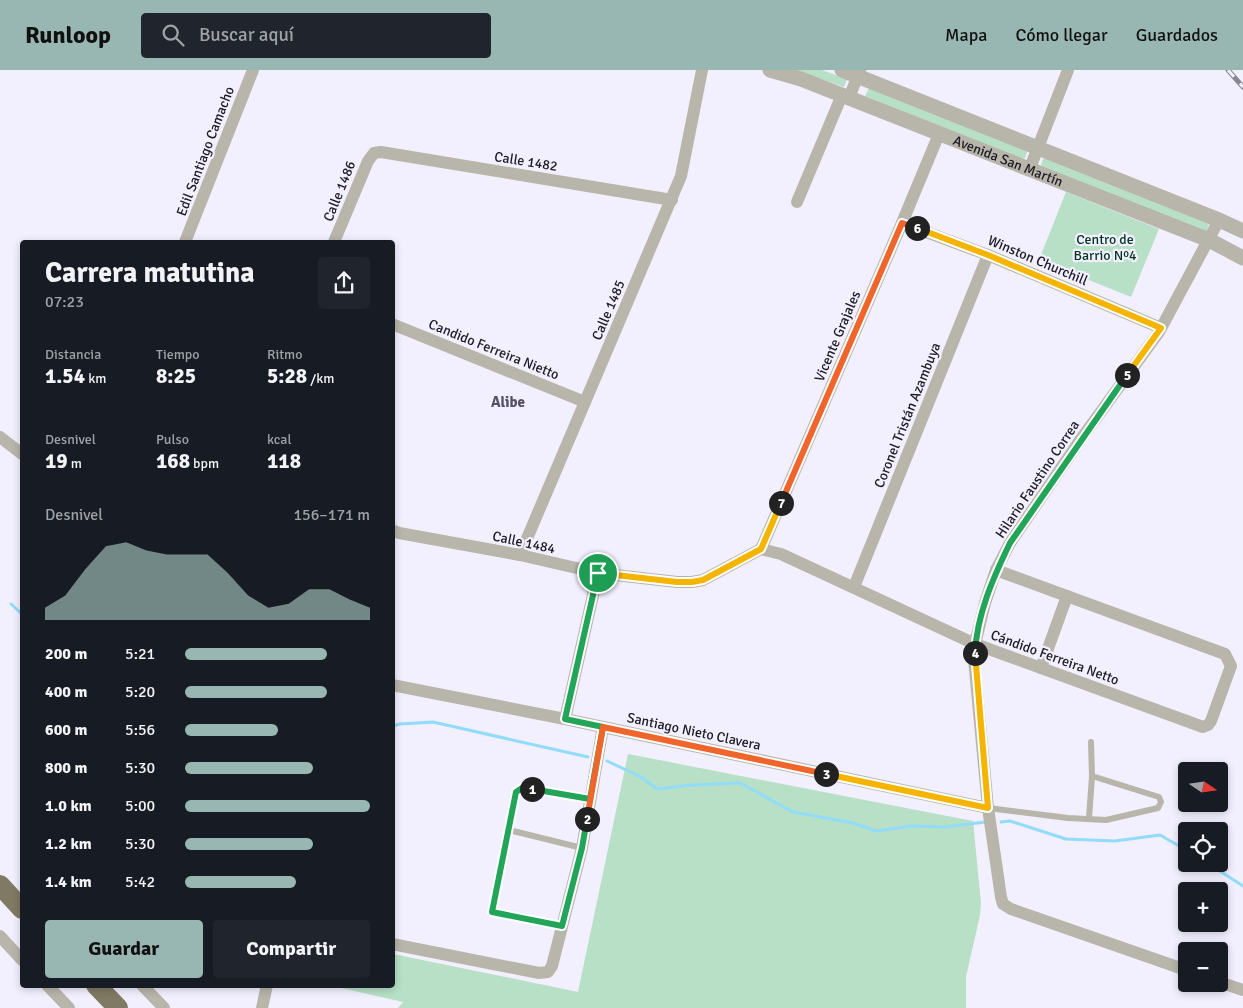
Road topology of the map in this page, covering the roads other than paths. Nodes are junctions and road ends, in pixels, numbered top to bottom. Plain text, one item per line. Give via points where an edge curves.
1 (253, 70) edge
2 (702, 70) edge
3 (770, 70) edge
4 (842, 70) edge
5 (1068, 70) edge
6 (859, 73) edge
7 (846, 97) junction
8 (939, 134) junction
9 (1038, 148) junction
10 (374, 153) joint
11 (1030, 168) junction
12 (672, 200) junction
13 (797, 202) dead end
14 (1220, 220) junction
15 (902, 223) junction
16 (1243, 231) edge
17 (188, 240) edge
18 (335, 240) edge
19 (1209, 240) junction
20 (988, 255) junction
21 (1243, 258) edge
22 (395, 325) edge
23 (1161, 328) junction
24 (585, 402) junction
25 (0, 437) edge
26 (20, 452) edge
27 (395, 531) edge
28 (761, 549) junction
29 (520, 555) junction
30 (996, 570) junction
31 (598, 573) junction
32 (854, 587) junction
33 (1067, 596) junction
34 (975, 644) junction
35 (1041, 668) junction
36 (395, 686) edge
37 (565, 719) junction
38 (603, 727) junction
39 (1091, 742) dead end
40 (1092, 776) junction
41 (590, 799) junction
42 (988, 808) junction
43 (1089, 818) junction
44 (508, 830) junction
45 (582, 848) junction
46 (0, 885) edge
47 (20, 904) edge
48 (562, 926) junction
49 (0, 936) edge
50 (395, 945) edge
51 (20, 958) edge
52 (1178, 967) edge
53 (1228, 985) edge
54 (50, 988) edge
55 (99, 988) edge
56 (145, 988) edge
57 (266, 988) edge
58 (1243, 990) edge
59 (69, 1008) edge
60 (118, 1008) edge
61 (164, 1008) edge
62 (262, 1008) edge

1 - 17 street, Edil Santiago Camacho
2 - 12 street, Calle 1485 via 681,176
3 - 7 street, Avenida San Martín
4 - 6 street, Avenida San Martín
5 - 9 street
6 - 7 street
6 - 9 street, Avenida San Martín
7 - 8 street, Avenida San Martín
7 - 13 street
8 - 11 street, Avenida San Martín
8 - 15 street, Vicente Grajales
9 - 11 street
9 - 14 street, Avenida San Martín
10 - 12 street, Calle 1482
10 - 18 street, Calle 1486
11 - 19 street, Avenida San Martín
12 - 24 street, Calle 1485
14 - 16 street, Avenida San Martín
14 - 19 street, Hilario Faustino Correa
15 - 20 street, Winston Churchill
15 - 28 street, Vicente Grajales
19 - 21 street, Avenida San Martín
19 - 23 street, Hilario Faustino Correa
20 - 23 street, Winston Churchill
20 - 32 street, Coronel Tristán Azambuya
22 - 24 street, Candido Ferreira Nietto
23 - 30 street, Hilario Faustino Correa via 1010,543
24 - 29 street, Calle 1485
25 - 26 street
27 - 29 street, Calle 1484
28 - 31 street, Calle 1484 via 703,580 692,582
28 - 32 street, Cándido Ferreira Netto via 781,554
29 - 31 street, Calle 1484
30 - 33 street
30 - 34 street, Hilario Faustino Correa
31 - 37 street
32 - 34 street, Cándido Ferreira Netto
33 - 35 street
33 - 35 street, Cándido Ferreira Netto via 1225,654 1231,666 1211,721 1203,727
34 - 35 street, Cándido Ferreira Netto
34 - 42 street, Hilario Faustino Correa
36 - 37 street, Santiago Nieto Clavera
37 - 38 street, Santiago Nieto Clavera
38 - 41 street
38 - 42 street, Santiago Nieto Clavera
39 - 40 lane
40 - 43 lane
40 - 43 lane via 1159,797 1161,802 1158,808 1106,820
41 - 44 lane via 522,788 516,792
41 - 45 street
42 - 43 lane
42 - 52 street, Hilario Faustino Correa via 1003,904
44 - 45 lane
44 - 48 lane via 492,912
45 - 48 street
46 - 47 highway
48 - 50 street via 548,972 539,973
49 - 51 street
53 - 58 street
54 - 59 street
55 - 60 highway
56 - 61 street
57 - 62 street

